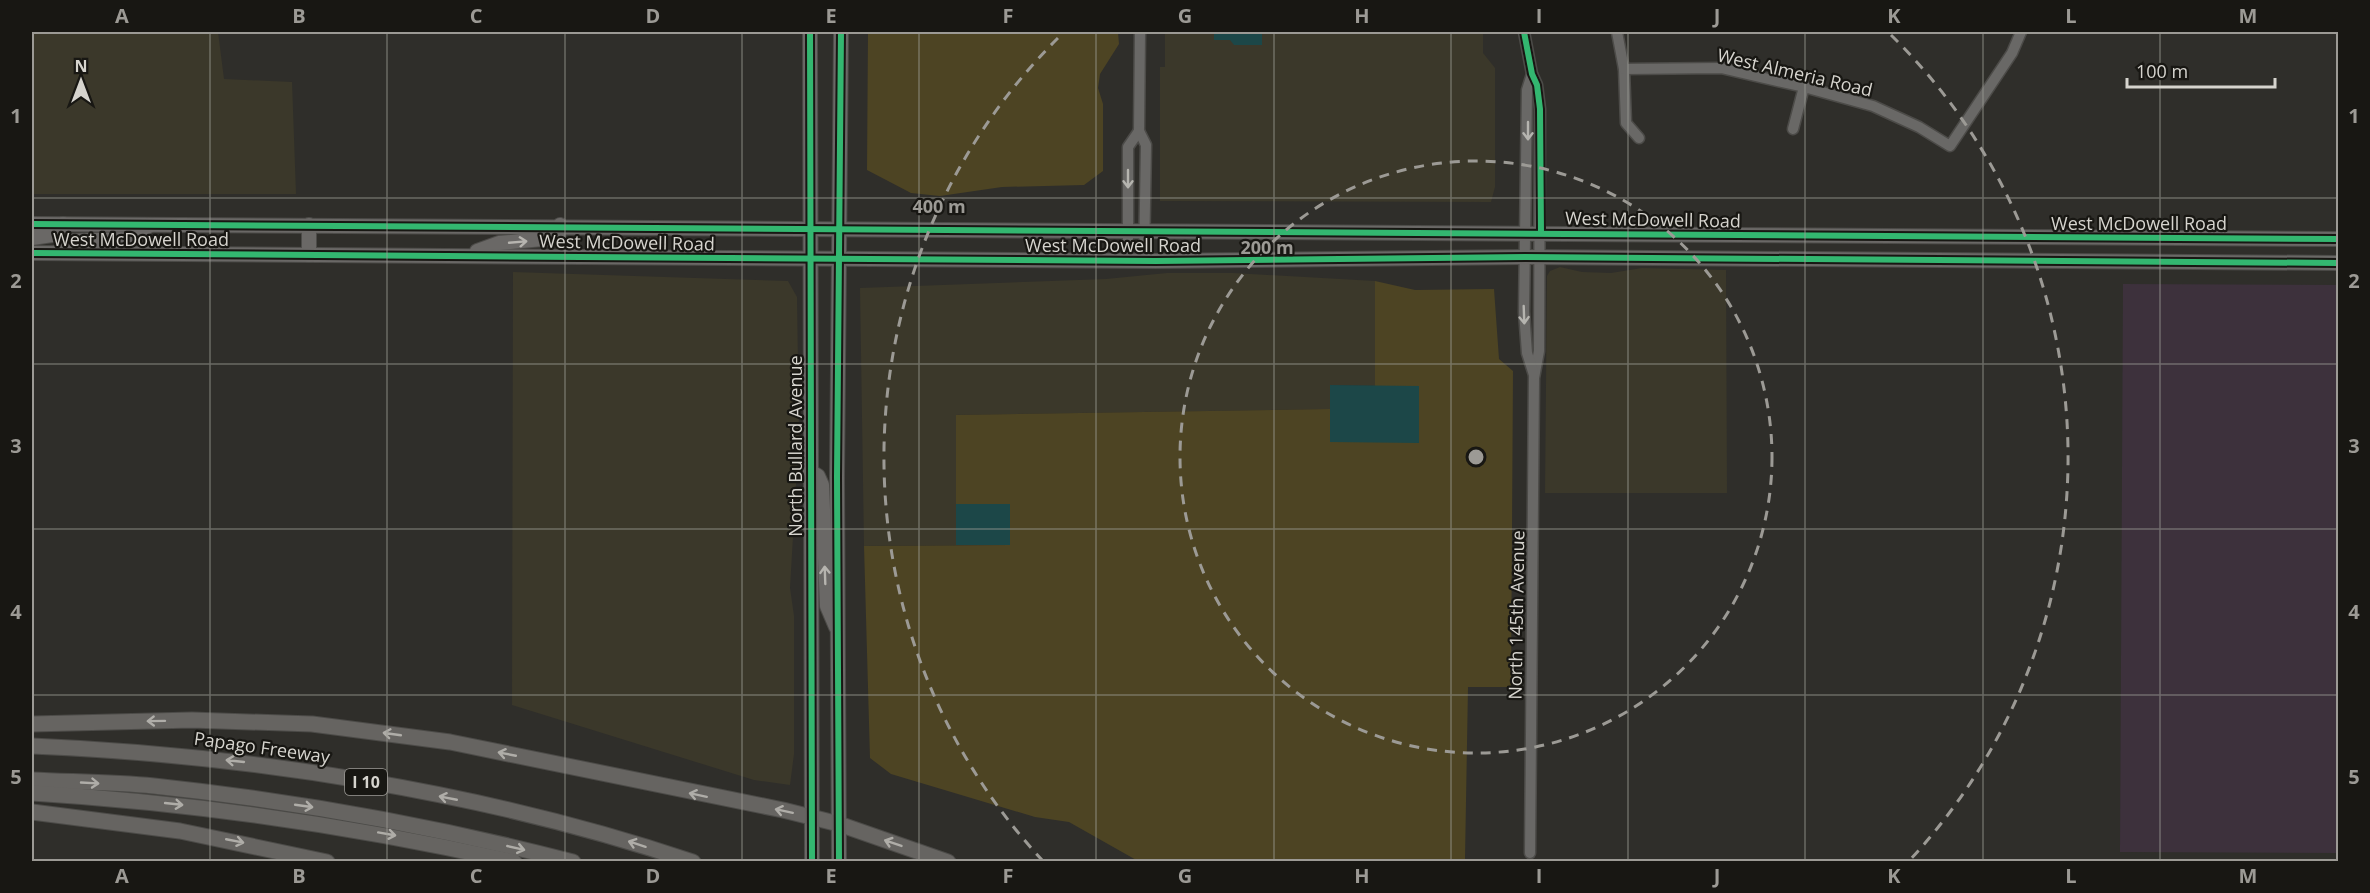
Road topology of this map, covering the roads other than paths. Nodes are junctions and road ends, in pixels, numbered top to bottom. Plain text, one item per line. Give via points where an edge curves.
1 (810, 32) edge
2 (841, 32) edge
3 (1140, 32) edge
4 (1524, 32) edge
5 (1617, 32) edge
6 (2021, 32) edge
7 (1624, 69) junction
8 (1532, 74) junction
9 (1804, 87) junction
10 (1793, 129) dead end
11 (1139, 131) junction
12 (1639, 138) dead end
13 (32, 224) edge
14 (63, 224) junction
15 (150, 225) junction
16 (309, 225) junction
17 (560, 225) junction
18 (811, 230) junction
19 (841, 230) junction
20 (1128, 231) junction
21 (1144, 231) junction
22 (1526, 233) junction
23 (1541, 233) junction
24 (32, 238) edge
25 (2180, 238) junction
26 (2338, 239) edge
27 (32, 253) edge
28 (57, 253) junction
29 (309, 255) junction
30 (467, 255) junction
31 (1526, 257) junction
32 (1541, 257) junction
33 (811, 259) junction
34 (841, 259) junction
35 (1128, 260) junction
36 (1144, 261) junction
37 (2180, 261) junction
38 (2338, 262) edge
39 (1534, 378) junction
40 (810, 471) junction
41 (838, 631) junction
42 (32, 724) edge
43 (32, 746) edge
44 (32, 780) edge
45 (32, 793) edge
46 (32, 812) edge
47 (813, 817) junction
48 (839, 824) junction
49 (1530, 852) dead end
50 (327, 861) edge
51 (514, 861) edge
52 (573, 861) edge
53 (693, 861) edge
54 (812, 861) edge
55 (839, 861) edge
56 (948, 861) edge

1 - 18 main road, North Bullard Avenue
2 - 19 main road
3 - 11 street
4 - 8 street, North 145th Avenue
5 - 7 street
6 - 9 street, West Almeria Road via 2012,53 1950,146 1873,106
7 - 9 street, West Almeria Road via 1721,68
7 - 12 street via 1626,123
8 -> 22 street, North 145th Avenue via 1527,90
8 - 23 street, North 145th Avenue via 1538,85 1540,109
9 - 10 street
11 -> 20 street via 1128,147
11 - 21 street via 1146,145
13 - 14 main road, West McDowell Road
14 - 15 main road, West McDowell Road
14 - 24 main road via 52,236
15 - 16 main road, West McDowell Road
15 - 28 main road via 128,239 69,241
16 - 17 main road, West McDowell Road
16 - 29 main road
17 - 18 main road, West McDowell Road
30 -> 17 main road via 499,243 558,237
18 - 19 main road, West McDowell Road
18 - 33 main road, North Bullard Avenue
19 - 20 main road, West McDowell Road
19 - 34 main road
20 - 21 main road, West McDowell Road
20 - 35 street
21 - 22 main road, West McDowell Road
21 - 36 street
22 - 23 main road, West McDowell Road
22 - 31 street, North 145th Avenue
23 - 25 main road, West McDowell Road
23 - 32 street, North 145th Avenue
25 - 26 main road, West McDowell Road
25 - 37 main road
27 - 28 main road, West McDowell Road
28 - 29 main road, West McDowell Road
29 - 30 main road, West McDowell Road
30 - 33 main road, West McDowell Road
31 - 32 main road, West McDowell Road
31 - 36 main road, West McDowell Road
31 -> 39 street, North 145th Avenue via 1525,334
32 - 37 main road, West McDowell Road
32 - 39 street, North 145th Avenue via 1539,351
33 - 34 main road, West McDowell Road
33 - 40 main road, North Bullard Avenue
34 - 35 main road, West McDowell Road
34 - 41 main road
35 - 36 main road, West McDowell Road
37 - 38 main road, West McDowell Road
39 - 49 street, North 145th Avenue
41 -> 40 main road via 827,606 822,485
40 - 47 main road, North Bullard Avenue
41 - 48 main road
47 -> 42 highway via 450,742 341,727 192,720
53 -> 43 highway, Papago Freeway / I 10 via 603,833 358,781 259,764 136,751
44 -> 52 highway via 152,786 308,806 427,827
45 -> 51 highway via 300,819
46 -> 50 highway via 180,831
47 - 48 highway
47 - 54 main road, North Bullard Avenue
48 - 55 main road
56 -> 48 highway

